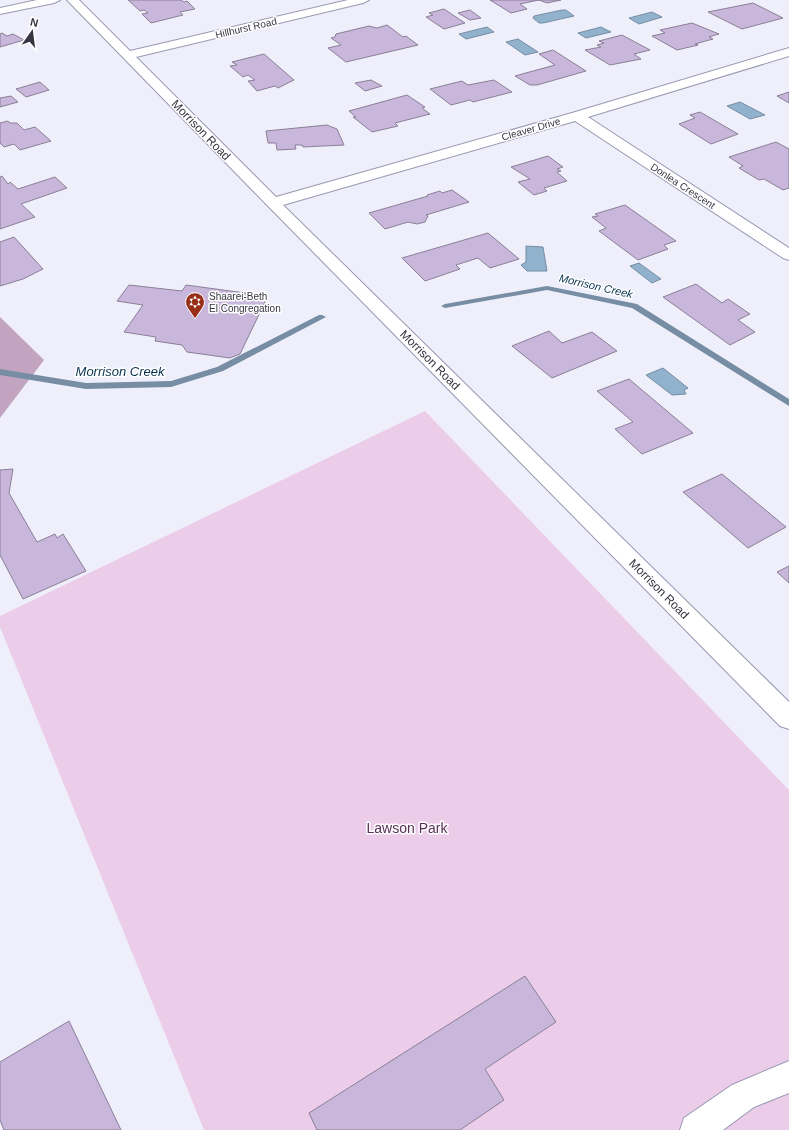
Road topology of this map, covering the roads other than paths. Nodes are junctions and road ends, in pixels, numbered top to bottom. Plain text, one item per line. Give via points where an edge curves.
1 (54, 0) edge
2 (73, 0) edge
3 (363, 0) edge
4 (0, 11) edge
5 (789, 52) edge
6 (128, 55) junction
7 (577, 116) junction
8 (273, 203) junction
9 (789, 256) edge
10 (789, 718) edge
11 (789, 1077) edge
12 (696, 1130) edge

1 - 4 street
2 - 6 street, Morrison Road
3 - 6 street, Hillhurst Road
5 - 7 street, Cleaver Drive
6 - 8 street, Morrison Road
7 - 8 street, Cleaver Drive
7 - 9 street, Donlea Crescent
8 - 10 street, Morrison Road
11 - 12 street via 743,1096

